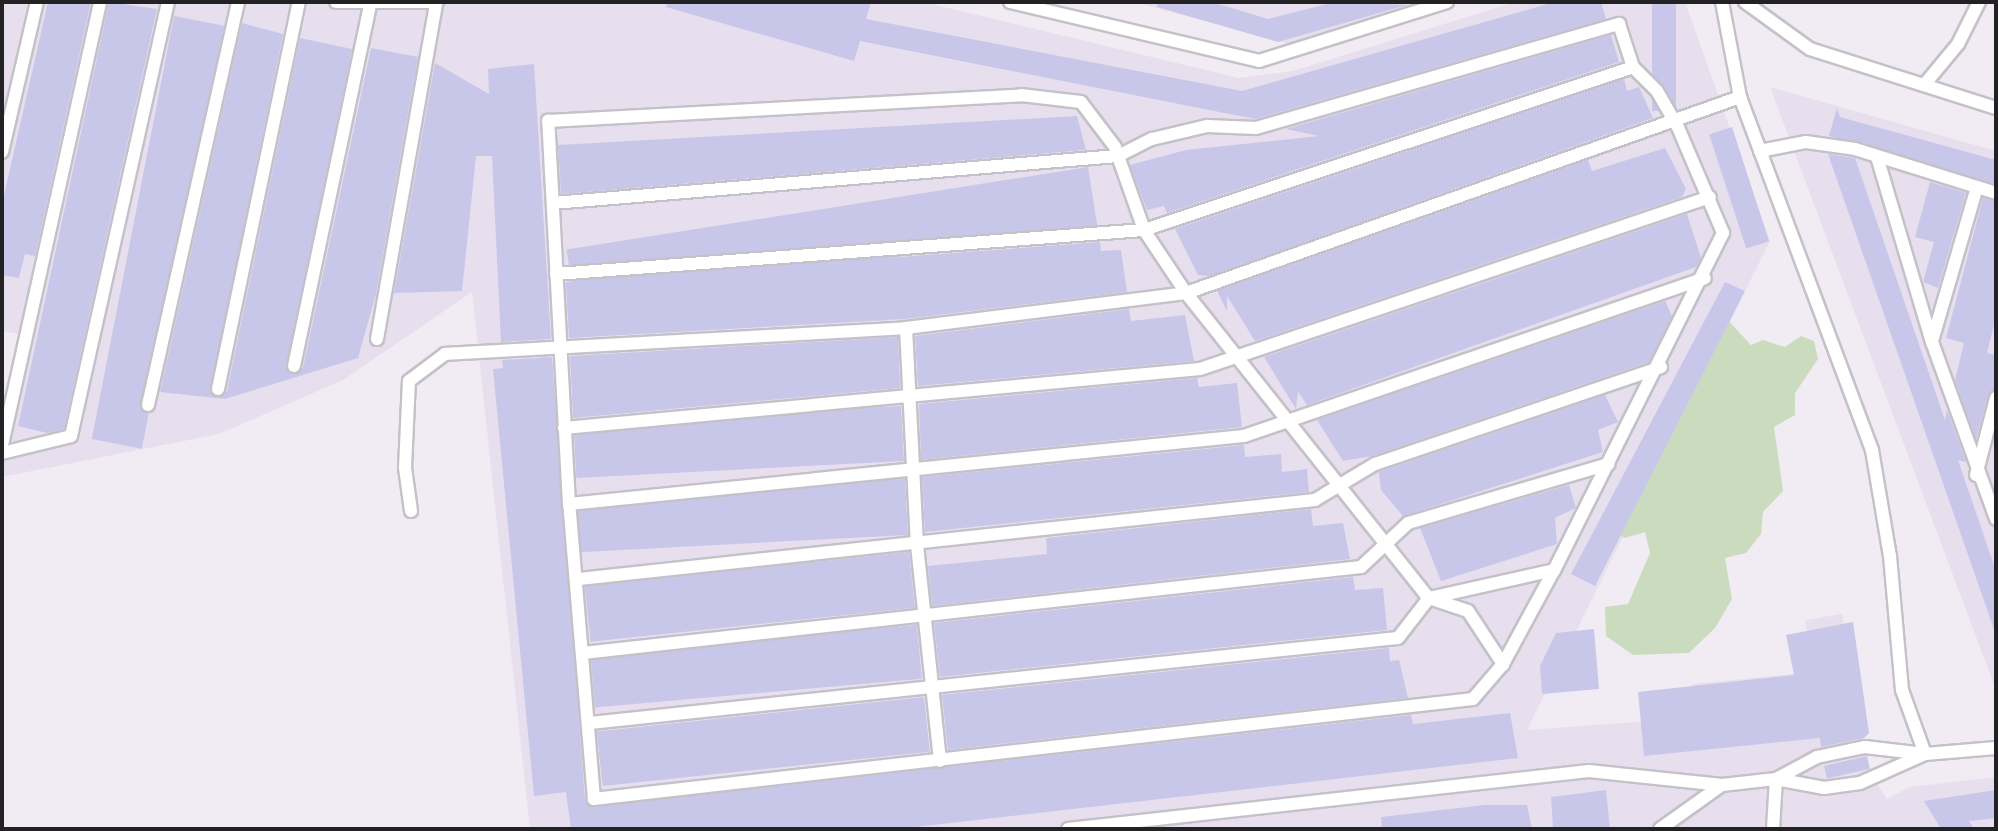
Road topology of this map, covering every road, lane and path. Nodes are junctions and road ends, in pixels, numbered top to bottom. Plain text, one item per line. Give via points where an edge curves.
1 (37, 2) edge
2 (100, 2) edge
3 (168, 2) edge
4 (238, 2) edge
5 (299, 2) edge
6 (336, 2) edge
7 (1010, 2) edge
8 (1447, 2) edge
9 (1723, 2) edge
10 (1745, 2) edge
11 (1979, 2) edge
12 (436, 4) edge
13 (370, 6) junction
14 (1633, 67) junction
15 (1924, 85) junction
16 (1741, 97) junction
17 (1996, 108) edge
18 (1676, 125) junction
19 (1760, 151) junction
20 (2, 152) edge
21 (1118, 156) junction
22 (1878, 160) junction
23 (1977, 187) junction
24 (1996, 193) edge
25 (1710, 197) junction
26 (553, 203) junction
27 (1144, 230) junction
28 (556, 274) junction
29 (1705, 278) junction
30 (1186, 293) junction
31 (906, 328) junction
32 (377, 339) dead end
33 (1932, 342) junction
34 (559, 350) junction
35 (1235, 354) junction
36 (294, 366) dead end
37 (1661, 368) junction
38 (218, 389) dead end
39 (908, 396) junction
40 (1996, 398) edge
41 (148, 405) dead end
42 (1287, 419) junction
43 (564, 428) junction
44 (2, 445) edge
45 (2, 453) edge
46 (1609, 464) junction
47 (913, 474) junction
48 (1976, 476) junction
49 (1339, 482) junction
50 (569, 504) junction
51 (411, 511) dead end
52 (1996, 519) edge
53 (1385, 544) junction
54 (917, 545) junction
55 (1554, 570) junction
56 (579, 579) junction
57 (1429, 598) junction
58 (925, 616) junction
59 (583, 653) junction
60 (1503, 664) junction
61 (933, 683) junction
62 (590, 723) junction
63 (1996, 748) edge
64 (1925, 754) junction
65 (940, 761) junction
66 (1776, 779) junction
67 (1722, 785) junction
68 (1667, 827) edge
69 (1069, 829) edge
70 (1773, 829) edge

1 - 20 lane
2 - 44 lane
3 - 45 lane via 71,436
4 - 41 lane
5 - 38 lane
6 - 13 lane
7 - 8 lane via 1259,61
9 - 16 lane
10 - 15 lane via 1810,49
11 - 15 lane via 1958,44
12 - 13 lane
12 - 32 lane
13 - 36 lane
14 - 18 lane via 1657,91
14 - 21 lane via 1619,24 1256,128 1207,126 1153,139
14 - 27 lane
15 - 17 lane
16 - 18 lane
16 - 19 lane
18 - 25 lane
18 - 30 lane
19 - 22 lane via 1806,142 1855,149
19 - 64 lane via 1872,450 1890,556 1902,690
21 - 26 lane
21 - 26 lane via 1081,102 1021,95 548,121
21 - 27 lane
22 - 23 lane
22 - 33 lane
23 - 24 lane
23 - 33 lane
25 - 29 lane via 1723,233
25 - 35 lane
26 - 28 lane
27 - 28 lane
27 - 30 lane
28 - 34 lane
29 - 37 lane
29 - 42 lane
30 - 31 lane
30 - 35 lane
31 - 34 lane
31 - 39 lane
33 - 48 lane
34 - 43 lane
34 - 51 lane via 445,354 408,381
35 - 39 lane via 1199,369
35 - 42 lane
37 - 46 lane
37 - 49 lane
39 - 43 lane
39 - 47 lane
40 - 48 lane
42 - 47 lane via 1244,436
42 - 49 lane
43 - 50 lane
46 - 53 lane via 1408,523
46 - 55 lane
47 - 50 lane
47 - 54 lane
48 - 52 lane
49 - 53 lane
49 - 54 lane via 1315,500
50 - 56 lane
53 - 57 lane
53 - 58 lane via 1361,567
54 - 56 lane
54 - 58 lane
55 - 57 lane
55 - 60 lane
56 - 59 lane
57 - 60 lane via 1468,611
57 - 61 lane via 1398,638
58 - 59 lane
58 - 61 lane
59 - 62 lane
60 - 65 lane via 1473,699
61 - 62 lane
61 - 65 lane
62 - 65 lane via 594,799
63 - 64 lane
64 - 66 lane via 1865,747 1817,757
64 - 66 lane via 1860,783 1824,788
66 - 67 lane
66 - 70 lane
67 - 68 lane
67 - 69 lane via 1590,771

